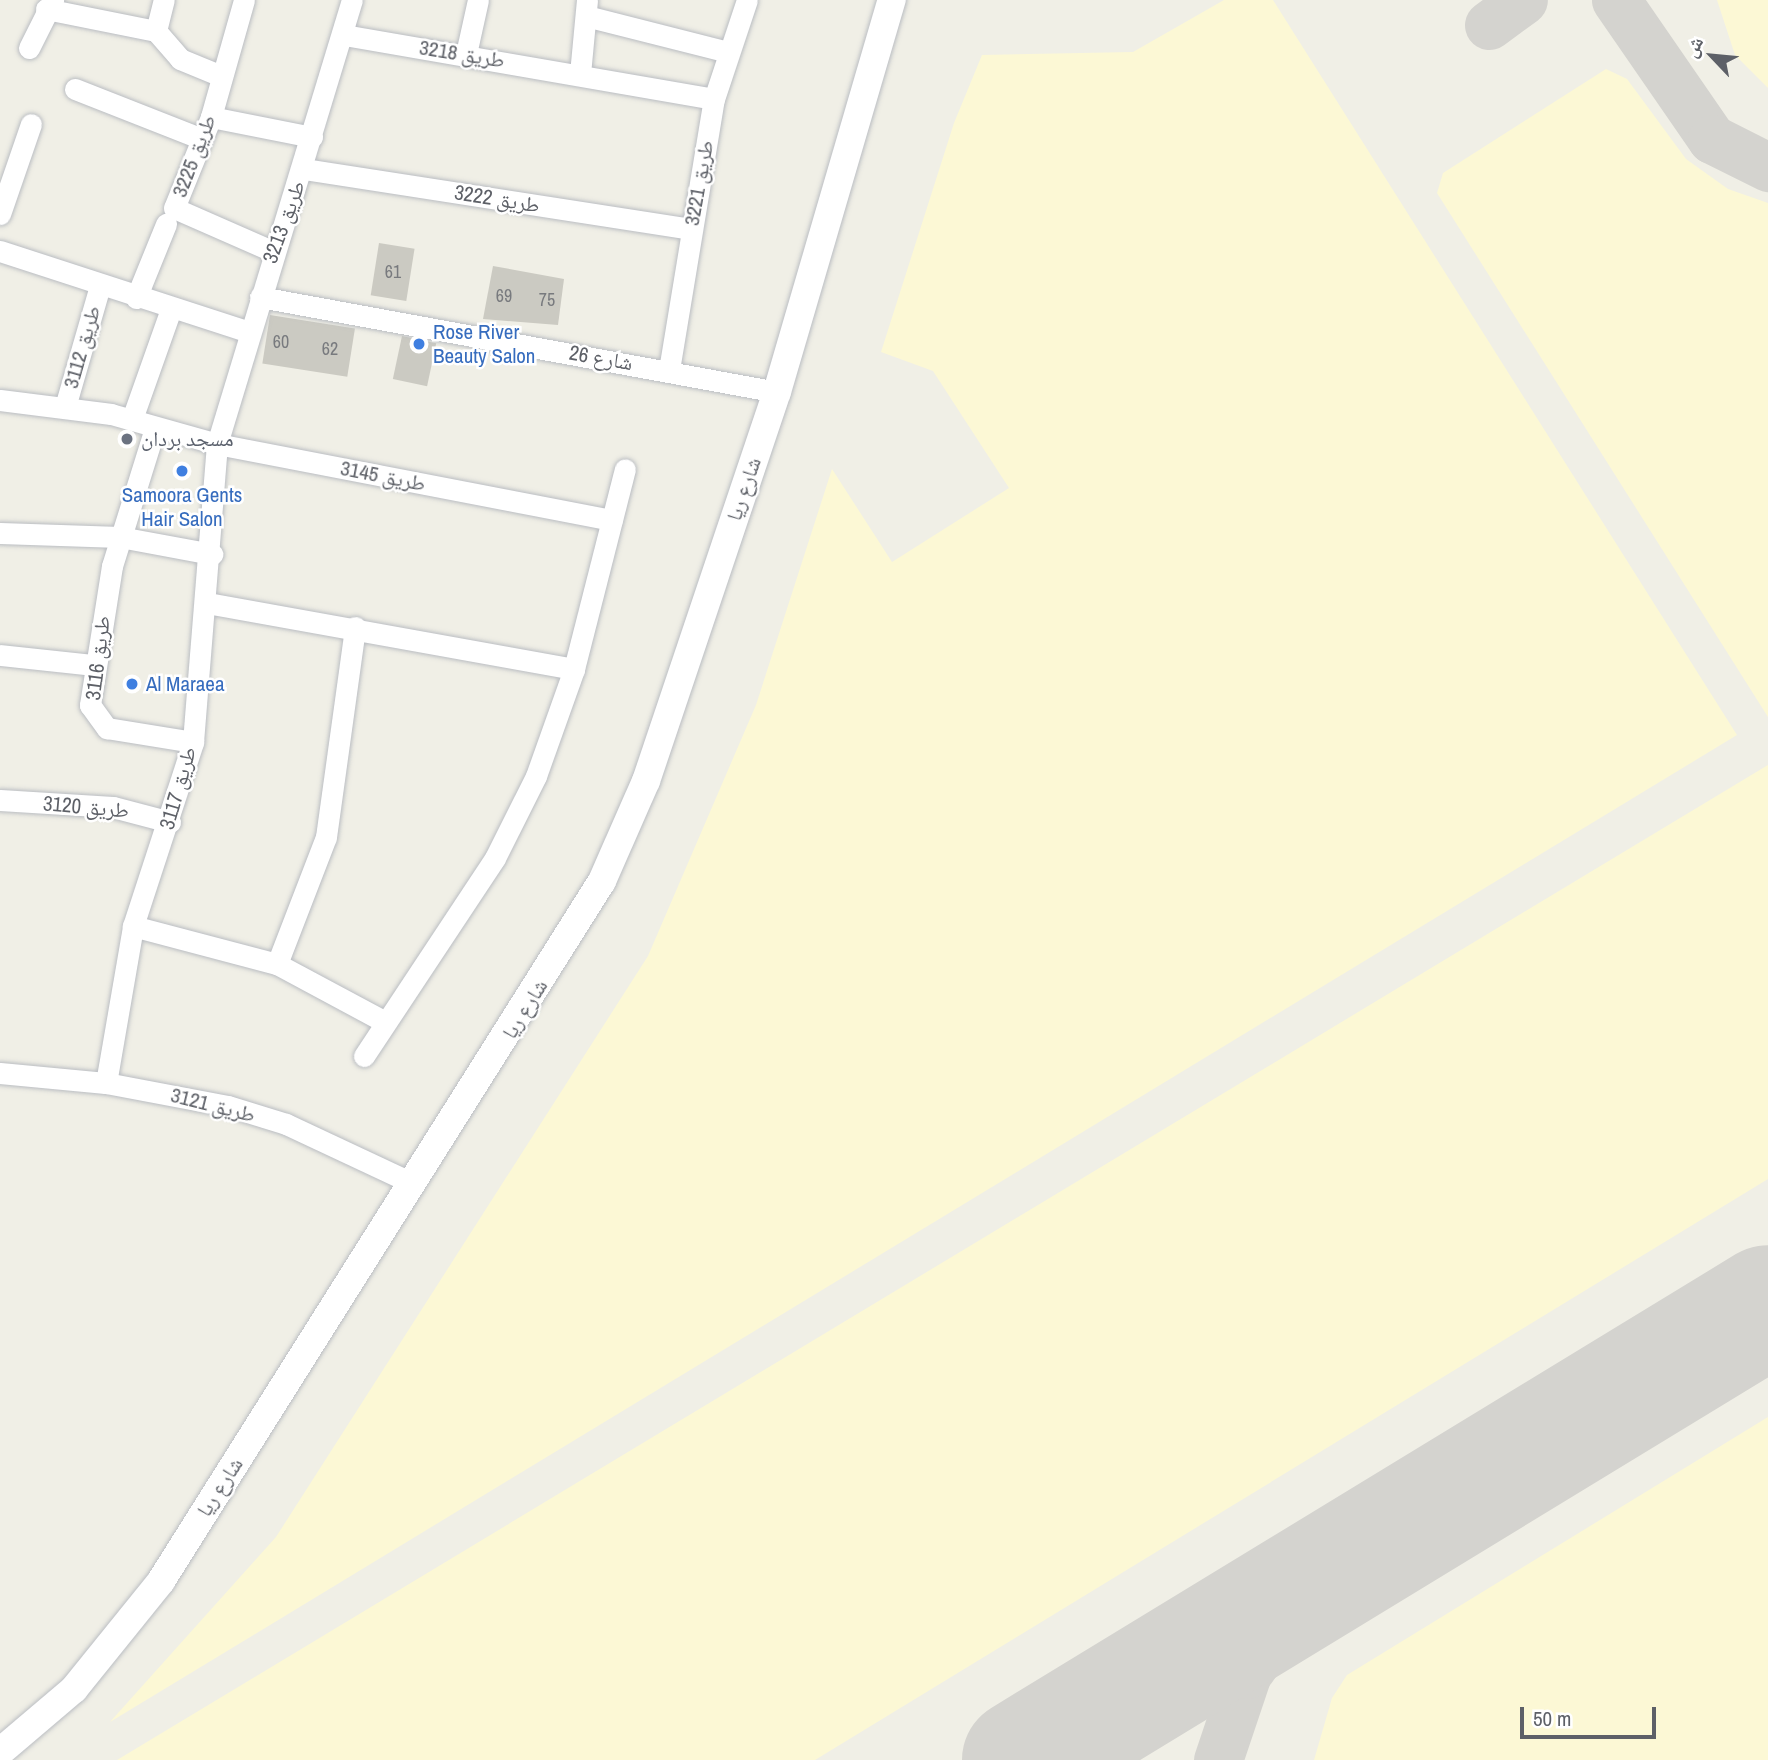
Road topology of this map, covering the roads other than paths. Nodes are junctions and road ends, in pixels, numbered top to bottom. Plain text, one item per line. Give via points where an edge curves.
1 (164, 0) edge
2 (244, 0) edge
3 (352, 0) edge
4 (478, 0) edge
5 (747, 0) edge
6 (892, 0) edge
7 (908, 0) edge
8 (51, 2) edge
9 (588, 8) edge
10 (156, 31) junction
11 (344, 35) junction
12 (29, 48) dead end
13 (728, 52) junction
14 (466, 54) junction
15 (580, 74) junction
16 (219, 75) junction
17 (75, 89) dead end
18 (714, 99) junction
19 (211, 117) junction
20 (31, 124) dead end
21 (312, 137) junction
22 (202, 139) junction
23 (847, 158) junction
24 (303, 169) junction
25 (1, 211) edge
26 (166, 224) dead end
27 (691, 229) junction
28 (0, 251) edge
29 (272, 251) junction
30 (100, 286) junction
31 (260, 297) junction
32 (135, 298) junction
33 (171, 309) junction
34 (250, 332) junction
35 (669, 370) junction
36 (777, 393) junction
37 (0, 400) edge
38 (65, 407) junction
39 (132, 419) junction
40 (155, 428) junction
41 (216, 444) junction
42 (625, 469) dead end
43 (612, 520) junction
44 (0, 533) edge
45 (120, 537) junction
46 (212, 554) junction
47 (207, 603) junction
48 (355, 627) junction
49 (0, 655) edge
50 (93, 665) junction
51 (574, 669) junction
52 (193, 742) junction
53 (0, 800) edge
54 (170, 822) junction
55 (133, 926) junction
56 (278, 964) junction
57 (385, 1022) junction
58 (364, 1056) dead end
59 (0, 1073) edge
60 (106, 1083) junction
61 (414, 1184) junction
62 (0, 1752) edge

1 - 10 street
2 - 16 street, طريق 3225
3 - 11 street, طريق 3213
4 - 14 street
5 - 13 street, طريق 3221
6 - 23 main road, شارع ريا
7 - 23 main road, شارع ريا
8 - 10 street
8 - 12 street
9 - 13 street
9 - 15 street
10 - 16 street via 180,59
11 - 14 street, طريق 3218
11 - 21 street, طريق 3213
13 - 18 street, طريق 3221
14 - 15 street, طريق 3218
15 - 18 street, طريق 3218
16 - 19 street, طريق 3225
17 - 22 street
18 - 27 street, طريق 3221
19 - 21 street
19 - 22 street, طريق 3225
20 - 25 street
21 - 24 street, طريق 3213
22 - 29 street, طريق 3225 via 174,208
23 - 36 main road, شارع ريا
24 - 27 street, طريق 3222
24 - 29 street, طريق 3213
26 - 32 street, طريق 3225
27 - 35 street, طريق 3221
28 - 30 street
29 - 31 street, طريق 3213
30 - 32 street
30 - 38 street, طريق 3112
31 - 34 street, طريق 3213
31 - 35 street, شارع 26
32 - 33 street
33 - 34 street
33 - 39 street
34 - 41 street, طريق 3213
35 - 36 street, شارع 26
36 - 61 main road, شارع ريا via 618,848 566,944
37 - 38 street, طريق 3112
38 - 39 street, طريق 3112
39 - 40 street, طريق 3112
40 - 41 street, طريق 3145
40 - 45 street, طريق 3116
41 - 43 street, طريق 3145
41 - 46 street, طريق 3117
42 - 43 street
43 - 51 street
44 - 45 street
45 - 46 street
45 - 50 street, طريق 3116
46 - 47 street, طريق 3117
47 - 48 street
47 - 52 street, طريق 3117
48 - 51 street
48 - 56 street via 326,837
49 - 50 street
50 - 52 street, طريق 3116 via 90,705 99,723
51 - 57 street via 517,818
52 - 54 street, طريق 3117
53 - 54 street, طريق 3120 via 113,807
54 - 55 street, طريق 3117
55 - 56 street
55 - 60 street, طريق 3117
56 - 57 street
57 - 58 street
59 - 60 street, طريق 3121
60 - 61 street, طريق 3121 via 286,1124
61 - 62 main road, شارع ريا via 135,1619 74,1689

